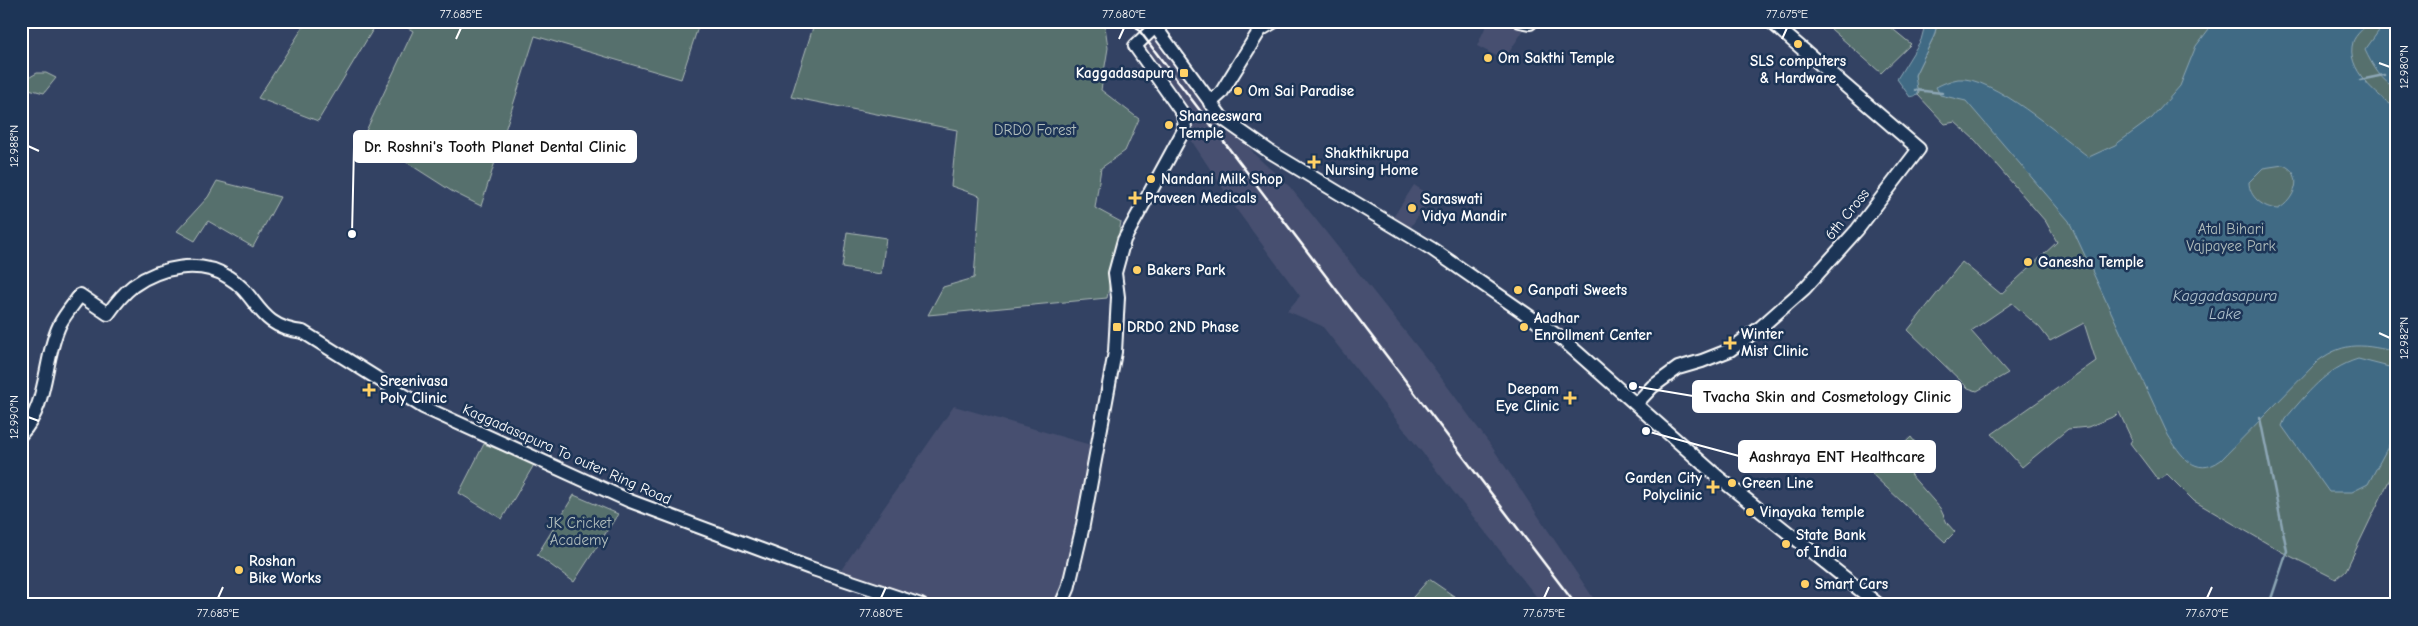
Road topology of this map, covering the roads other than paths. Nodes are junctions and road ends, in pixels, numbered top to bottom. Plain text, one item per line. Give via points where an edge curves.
1 (1275, 21) edge
2 (1520, 21) edge
3 (1532, 21) edge
4 (1770, 21) edge
5 (1153, 24) edge
6 (1210, 103) junction
7 (1636, 404) junction
8 (21, 434) edge
9 (921, 605) edge
10 (1061, 605) edge
11 (1879, 605) edge

1 - 6 street via 1260,30 1221,93
2 - 3 street
4 - 7 street, 6th Cross via 1919,149 1857,230 1805,288 1730,350 1678,368
5 - 6 street
5 - 10 street via 1135,46 1183,114 1185,128 1124,240 1115,273 1118,296 1115,352 1082,530
6 - 7 street via 1222,118 1269,151 1432,249 1562,339
7 - 11 street via 1718,477
8 - 9 street, Kaggadasapura To outer Ring Road via 32,421 46,382 60,324 80,295 108,314 132,287 149,278 172,269 190,267 215,271 229,277 274,322 288,330 303,332 422,407 656,511

